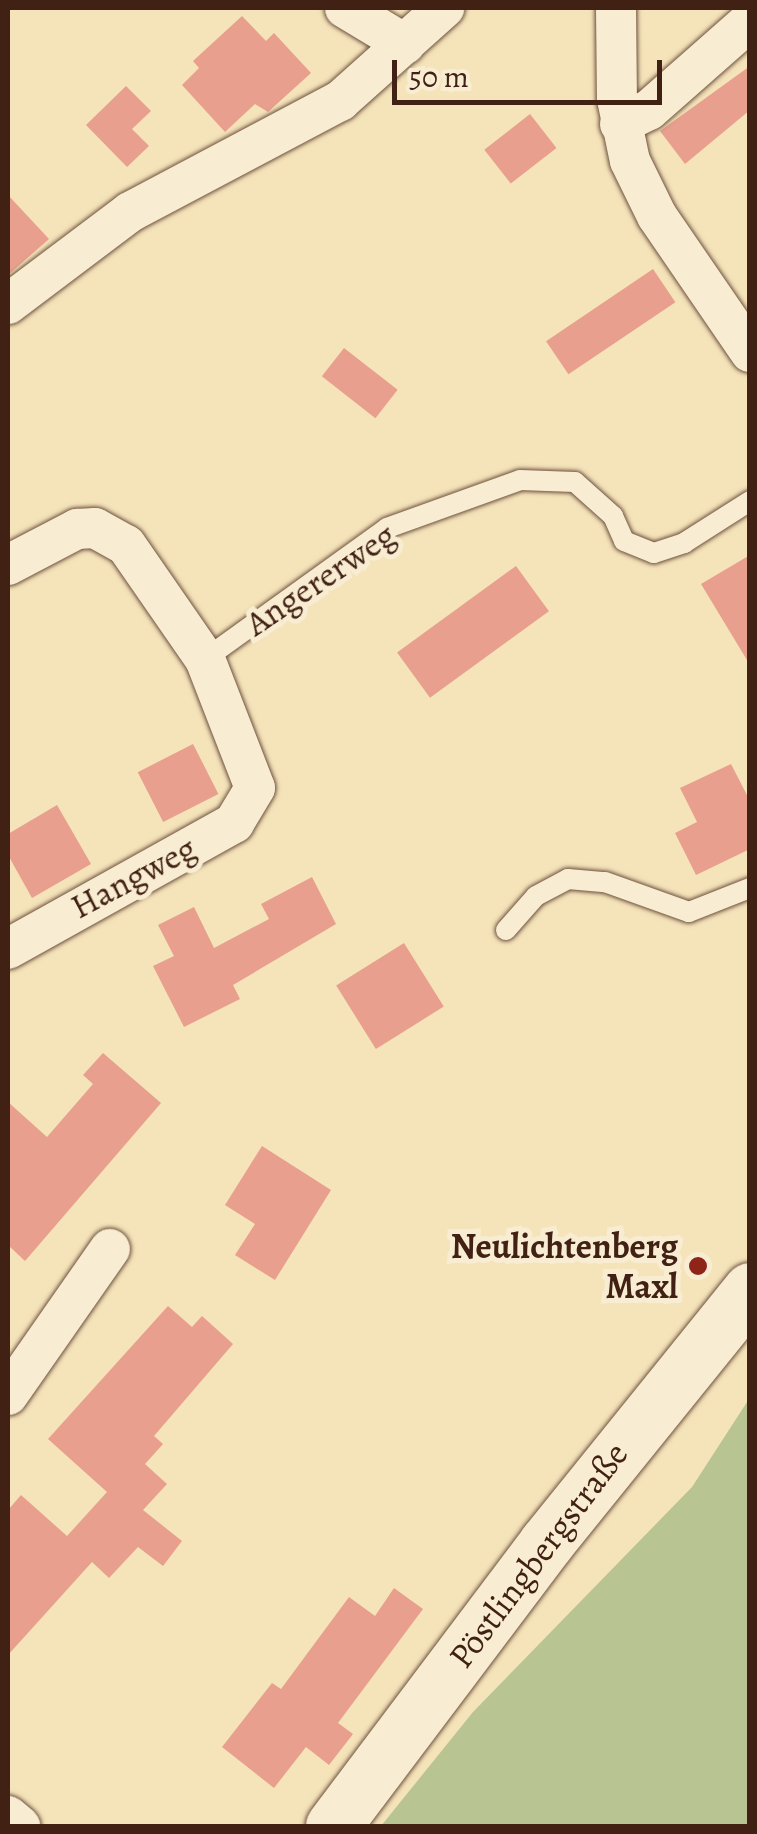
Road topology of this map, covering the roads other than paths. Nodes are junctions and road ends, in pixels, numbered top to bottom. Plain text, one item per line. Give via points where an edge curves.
1 (345, 8) edge
2 (444, 8) edge
3 (616, 8) edge
4 (750, 21) edge
5 (405, 44) junction
6 (620, 124) junction
7 (8, 304) edge
8 (750, 352) edge
9 (750, 501) edge
10 (8, 564) edge
11 (205, 659) junction
12 (750, 888) edge
13 (506, 930) dead end
14 (8, 950) edge
15 (110, 1249) dead end
16 (750, 1290) edge
17 (8, 1395) edge
18 (8, 1816) edge
19 (20, 1826) edge
20 (333, 1826) edge

1 - 5 street
2 - 5 street
3 - 6 street
4 - 6 street via 650,110
5 - 7 street via 340,101 130,212
6 - 8 street via 649,202
9 - 11 lane, Angererweg via 654,553 624,541 612,516 575,482 520,480 387,528
10 - 11 street via 77,529 111,533 146,571
11 - 14 street, Hangweg via 251,772 253,800 234,823
12 - 13 lane via 689,912 605,882 568,879 536,896
15 - 17 street
16 - 20 main road, Pöstlingbergstraße via 546,1543
18 - 19 street

